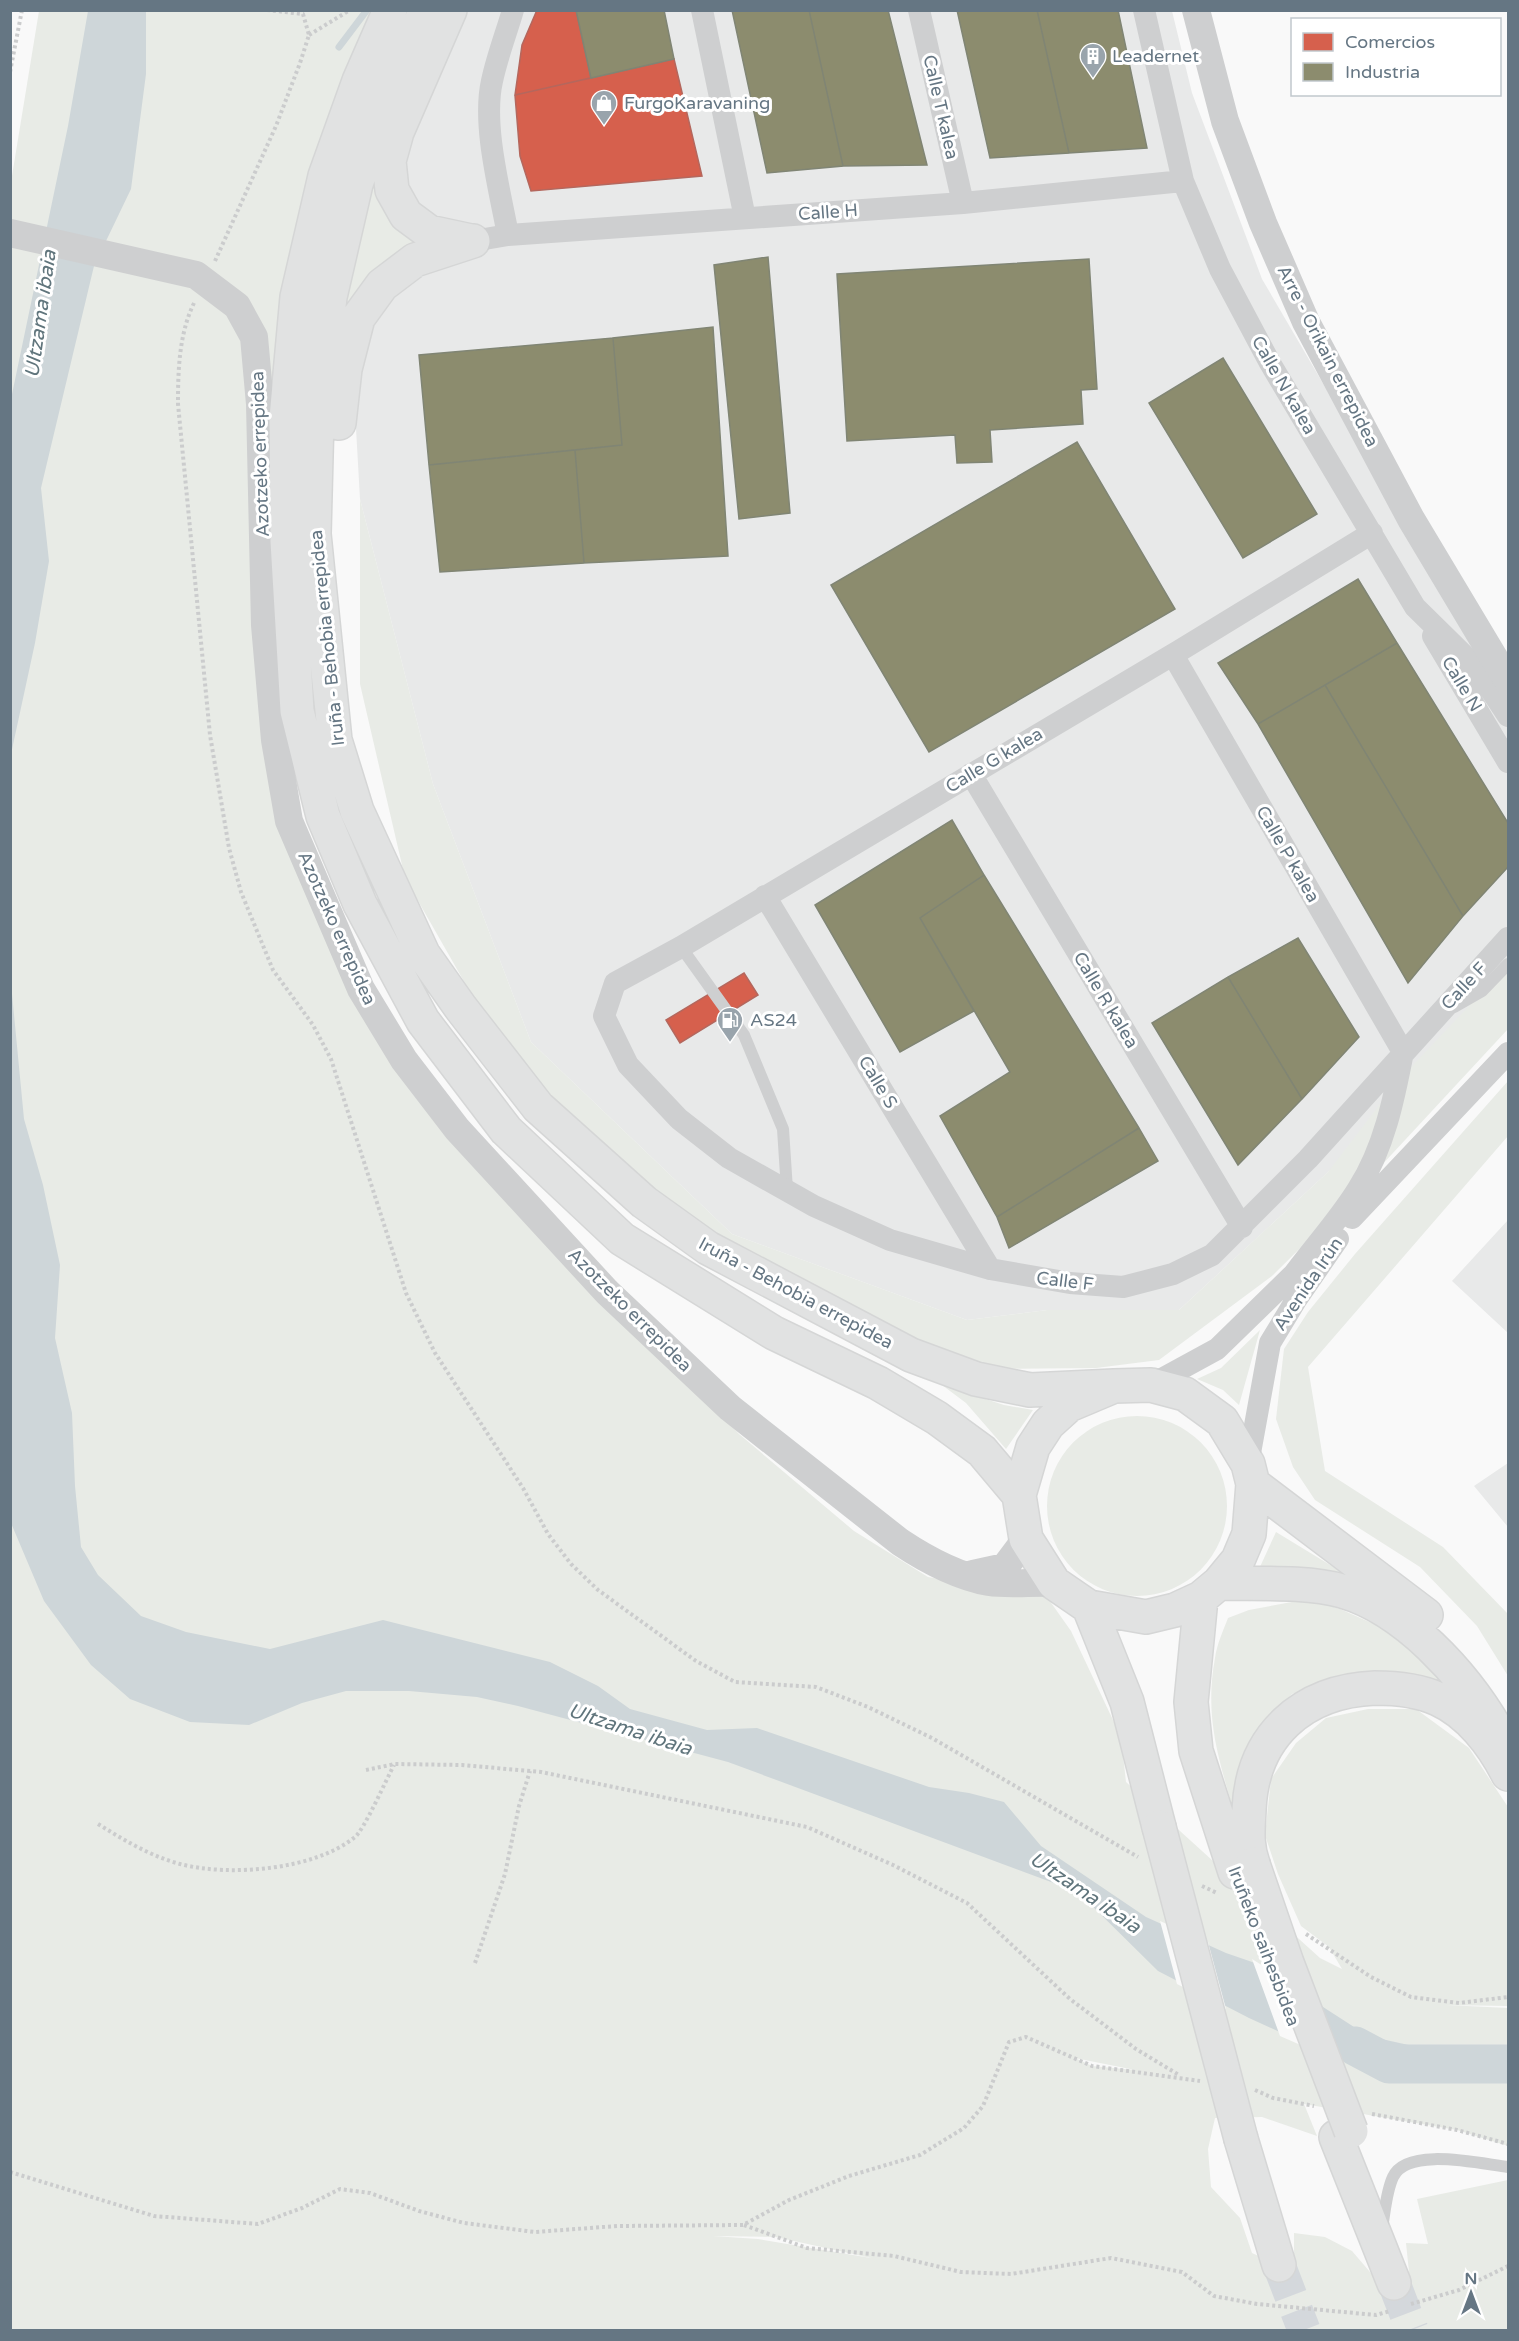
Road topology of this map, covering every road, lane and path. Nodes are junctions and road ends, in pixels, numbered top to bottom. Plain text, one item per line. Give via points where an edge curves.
1 (22, 10) edge
2 (350, 10) edge
3 (390, 10) edge
4 (426, 10) edge
5 (450, 10) edge
6 (513, 10) edge
7 (702, 10) edge
8 (919, 10) edge
9 (1144, 10) edge
10 (1196, 10) edge
11 (309, 35) dead end
12 (10, 72) edge
13 (1183, 181) junction
14 (963, 203) junction
15 (746, 218) junction
16 (10, 232) edge
17 (507, 235) junction
18 (472, 241) junction
19 (1372, 533) junction
20 (1415, 607) junction
21 (1173, 655) junction
22 (1509, 681) edge
23 (331, 707) junction
24 (1509, 716) edge
25 (1509, 762) edge
26 (971, 774) junction
27 (765, 896) junction
28 (1509, 938) edge
29 (681, 947) junction
30 (1509, 964) edge
31 (615, 983) joint
32 (1444, 1007) junction
33 (1403, 1052) junction
34 (1509, 1053) edge
35 (787, 1190) junction
36 (1356, 1214) junction
37 (1242, 1227) junction
38 (990, 1269) junction
39 (1291, 1278) junction
40 (1151, 1384) junction
41 (1114, 1386) junction
42 (1250, 1474) junction
43 (1020, 1495) junction
44 (1026, 1539) junction
45 (965, 1576) junction
46 (1054, 1583) junction
47 (1210, 1591) junction
48 (1089, 1607) junction
49 (1509, 1719) edge
50 (1509, 1751) edge
51 (394, 1764) junction
52 (366, 1770) dead end
53 (530, 1771) junction
54 (1509, 1774) edge
55 (98, 1824) dead end
56 (1244, 1868) junction
57 (475, 1963) dead end
58 (1509, 2167) edge
59 (10, 2172) edge
60 (743, 2225) junction
61 (1378, 2244) junction
62 (1279, 2265) tunnel mouth
63 (1509, 2266) edge
64 (1399, 2299) junction

1 - 12 path
2 - 11 path
3 - 43 highway, Iruña - Behobia errepidea via 325,176 297,297 286,418 287,541 297,711 324,816 360,904 423,1021 506,1130 622,1239 774,1333 878,1383 937,1418 982,1451
4 - 23 highway, Iruña - Behobia errepidea via 389,91 356,184 330,297 316,417 314,534
5 - 18 highway via 389,161 392,190 406,215 429,232
6 - 17 street via 491,82 489,110
7 - 15 street
8 - 14 street, Calle T kalea
9 - 13 street, Calle N kalea
10 - 22 street, Arre - Orikain errepidea via 1225,121 1306,322 1411,519
13 - 14 street, Calle H
13 - 19 street, Calle N kalea via 1242,311
14 - 15 street, Calle H
15 - 17 street, Calle H
16 - 45 street, Azotzeko errepidea via 196,275 237,306 254,338 260,404 265,625 275,740 289,821 361,989 404,1060 457,1129 607,1292 722,1400 900,1542
17 - 18 street, Calle H
18 - 23 highway via 415,260 382,285 358,318 345,369 337,436
19 - 20 street, Calle N kalea
19 - 21 street, Calle G kalea
20 - 24 street, Calle N kalea via 1475,666
20 - 25 street, Calle N
21 - 26 street, Calle G kalea
21 - 33 street, Calle P kalea
23 - 41 highway, Iruña - Behobia errepidea via 335,740 357,811 423,954 538,1107 644,1202 708,1248 911,1355 976,1379 1030,1390
26 - 27 street, Calle G kalea
26 - 37 street, Calle R kalea
27 - 29 street, Calle G kalea
27 - 38 street, Calle S
28 - 32 street, Calle F
29 - 31 street, Calle G kalea
29 - 35 lane via 744,1035 783,1129
30 - 32 lane via 1482,992 1457,1007
31 - 35 street, Calle F via 604,1016 628,1065 688,1125 729,1158
32 - 33 street, Calle F
33 - 37 street, Calle F
33 - 39 street, Avenida Irún via 1389,1117 1359,1189
34 - 36 street, Avenida Irún
35 - 38 street, Calle F via 890,1240
36 - 39 street, Avenida Irún
36 - 42 street, Avenida Irún via 1270,1343
37 - 38 street, Calle F via 1212,1255 1173,1274 1123,1287 1070,1283
39 - 40 street, Avenida Irún via 1217,1349
40 - 41 highway, Iruña - Behobia errepidea
40 - 42 highway, Iruña - Behobia errepidea via 1185,1394 1222,1421
41 - 43 highway via 1069,1405 1048,1425 1033,1447
42 - 47 highway via 1249,1534 1238,1560
42 - 49 highway via 1417,1607 1482,1677
43 - 44 highway
44 - 45 street via 1005,1567
44 - 46 highway
45 - 46 street, Azotzeko errepidea via 991,1582
46 - 48 highway
47 - 48 highway via 1175,1610 1146,1617
47 - 50 highway via 1296,1585 1342,1591 1379,1608 1412,1629 1442,1656
47 - 56 highway, Iruñeko saihesbidea via 1191,1702 1196,1751
48 - 62 highway, bridge via 1127,1702 1241,2139
51 - 52 path
51 - 53 path
51 - 55 path via 357,1836 321,1856 289,1866 230,1870 181,1864 144,1851
53 - 57 path via 505,1874
53 - 60 path via 807,1827 893,1865 967,1903 1070,1999 1136,2049 1174,2074 1203,2082 1092,2066 1026,2037 1009,2042 983,2106 964,2128 920,2155 829,2184
54 - 56 highway via 1472,1722 1437,1698 1397,1688 1351,1689 1321,1699 1282,1724 1260,1755 1250,1787
56 - 61 highway, Iruñeko saihesbidea via 1344,2134 1357,2187
58 - 61 lane via 1440,2159 1415,2161 1401,2168 1393,2176
59 - 60 path via 154,2216 258,2224 340,2189 370,2193 464,2223 535,2232 617,2226
60 - 64 path via 807,2248 894,2256 961,2272 1011,2274 1111,2258 1182,2272 1214,2296 1257,2304 1376,2315
61 - 64 highway, Iruñeko saihesbidea
63 - 64 path via 1459,2290

